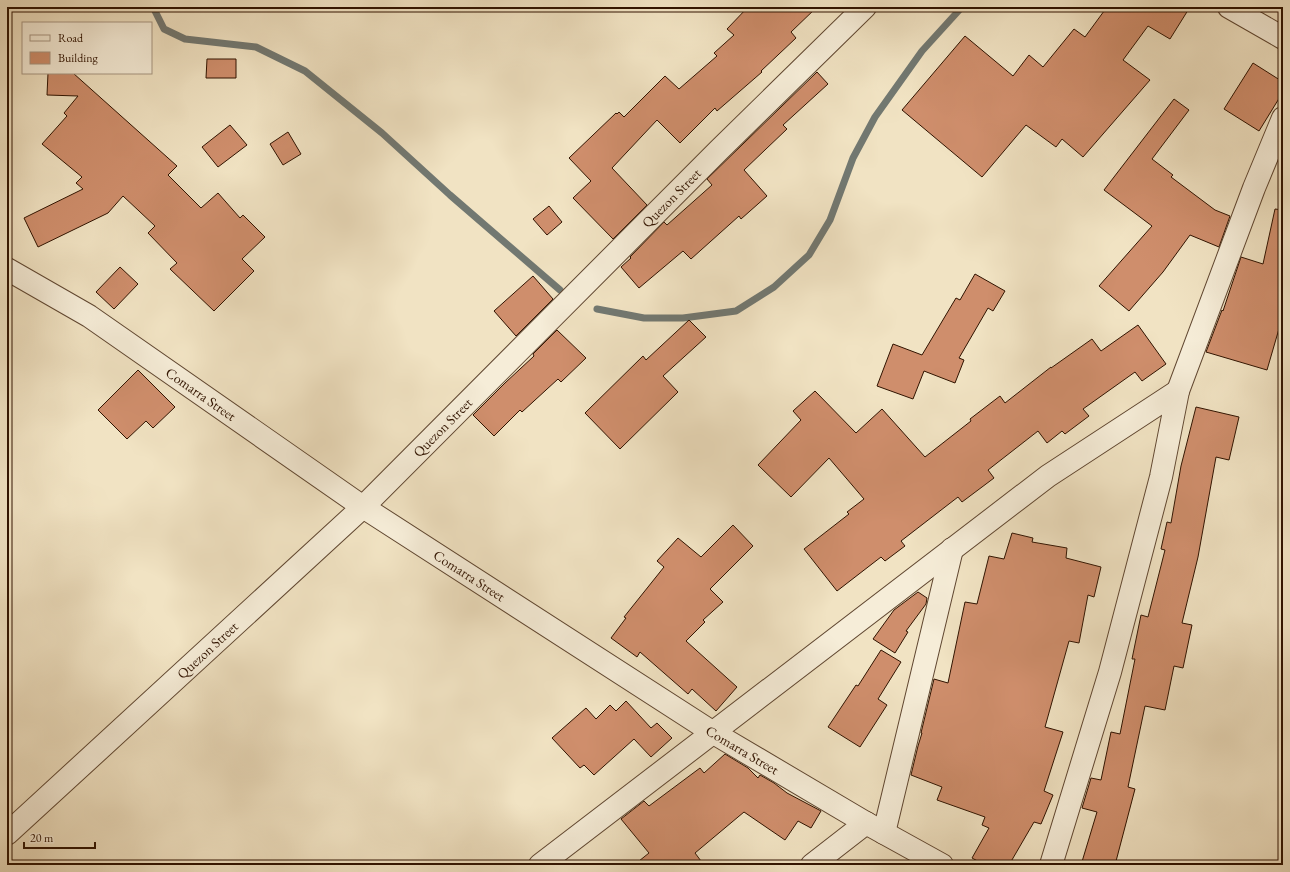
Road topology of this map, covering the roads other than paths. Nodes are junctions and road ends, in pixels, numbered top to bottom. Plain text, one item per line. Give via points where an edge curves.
1 (865, 7) edge
2 (1229, 7) edge
3 (1283, 38) edge
4 (1283, 118) edge
5 (7, 269) edge
6 (1178, 391) junction
7 (365, 504) junction
8 (952, 549) junction
9 (712, 732) junction
10 (875, 828) junction
11 (7, 834) edge
12 (540, 865) edge
13 (812, 865) edge
14 (942, 865) edge
15 (1051, 865) edge

1 - 7 street, Quezon Street
2 - 3 street
4 - 6 street via 1251,195
5 - 7 street, Comarra Street via 89,316
6 - 8 street via 1048,476
6 - 15 street via 1161,477 1110,672
7 - 9 street, Comarra Street
7 - 11 street, Quezon Street
8 - 9 street
8 - 10 street
9 - 10 street, Comarra Street
9 - 12 street
10 - 13 street
10 - 14 street, Comarra Street

